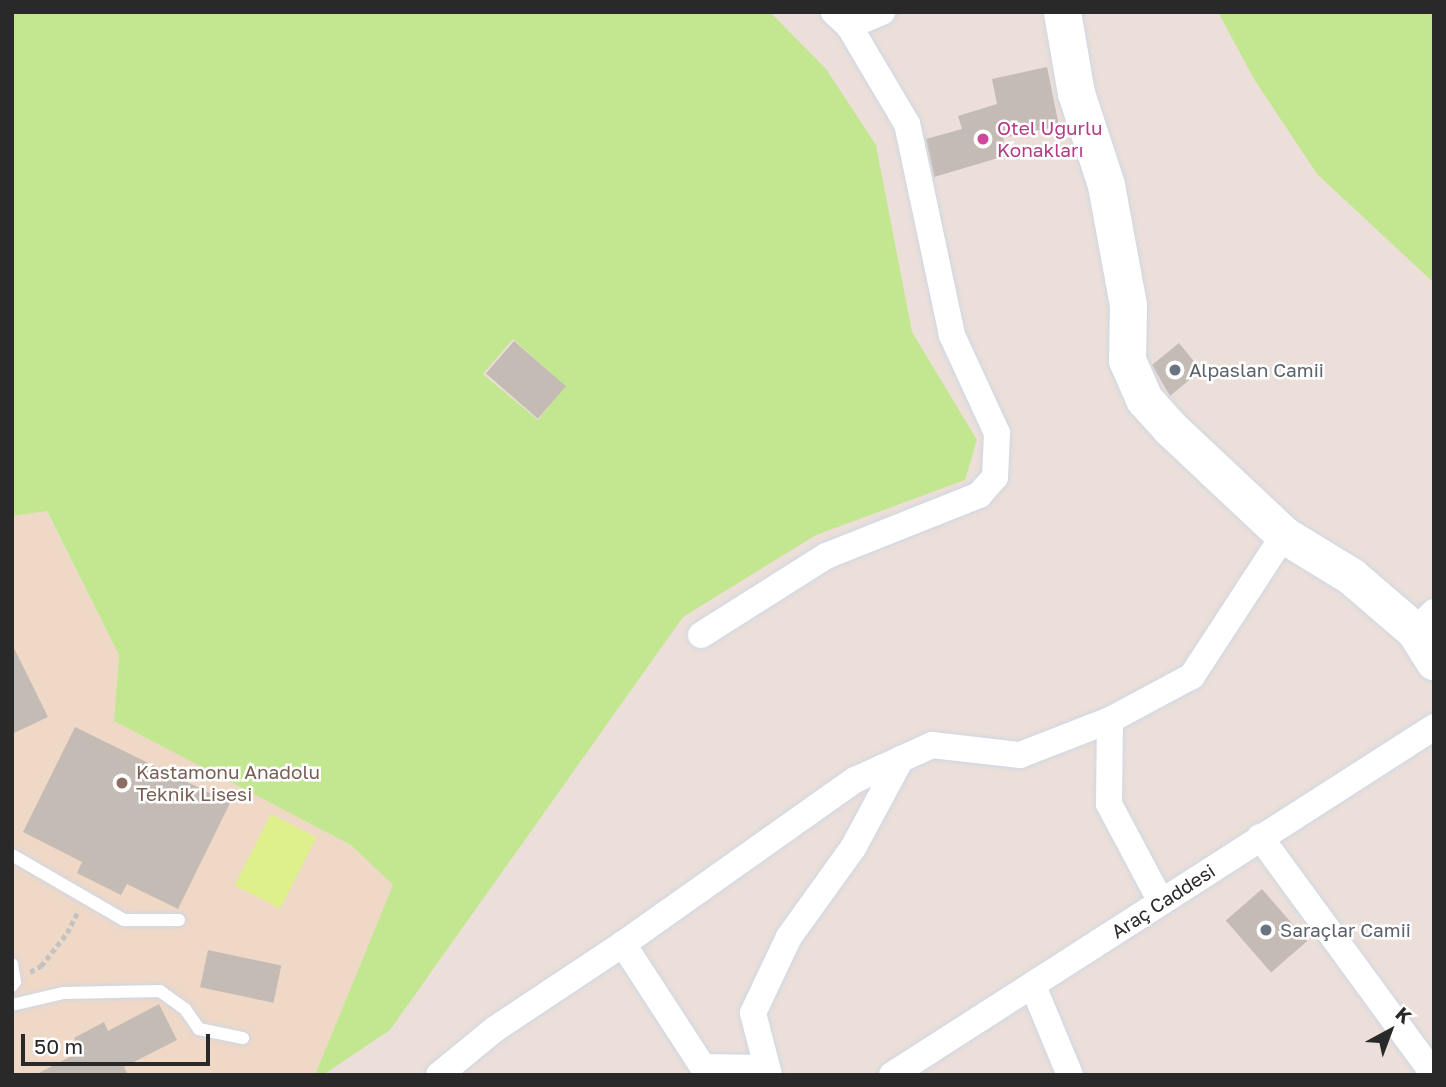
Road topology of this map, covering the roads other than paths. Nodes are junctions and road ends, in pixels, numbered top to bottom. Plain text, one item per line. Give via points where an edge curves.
1 (882, 12) edge
2 (1062, 12) edge
3 (842, 19) edge
4 (1284, 535) junction
5 (701, 635) dead end
6 (1430, 646) edge
7 (1110, 720) junction
8 (1434, 727) edge
9 (901, 759) junction
10 (1260, 837) junction
11 (12, 855) edge
12 (1161, 902) junction
13 (178, 920) dead end
14 (624, 944) junction
15 (12, 964) edge
16 (14, 984) edge
17 (1033, 986) junction
18 (12, 1006) edge
19 (243, 1038) dead end
20 (768, 1071) edge
21 (439, 1075) edge
22 (892, 1075) edge
23 (1070, 1075) edge
24 (1434, 1075) edge

1 - 3 street
2 - 4 main road via 1076,93 1106,186 1128,304 1127,360 1144,399 1169,428
3 - 5 street via 907,124 952,335 997,433 995,477 979,495 826,556
4 - 6 main road via 1351,576
4 - 7 street via 1192,677
7 - 9 street via 1020,755 932,745
7 - 12 street via 1109,804
8 - 10 street, Araç Caddesi
9 - 14 street via 855,780
9 - 20 street via 853,848 789,937 753,1013
10 - 12 street, Araç Caddesi
10 - 24 street
11 - 13 lane via 124,920
12 - 17 street, Araç Caddesi
14 - 20 street via 704,1067
14 - 21 street via 495,1029
15 - 16 lane
17 - 22 street, Araç Caddesi
17 - 23 street
18 - 19 lane via 63,993 160,991 185,1009 199,1029

